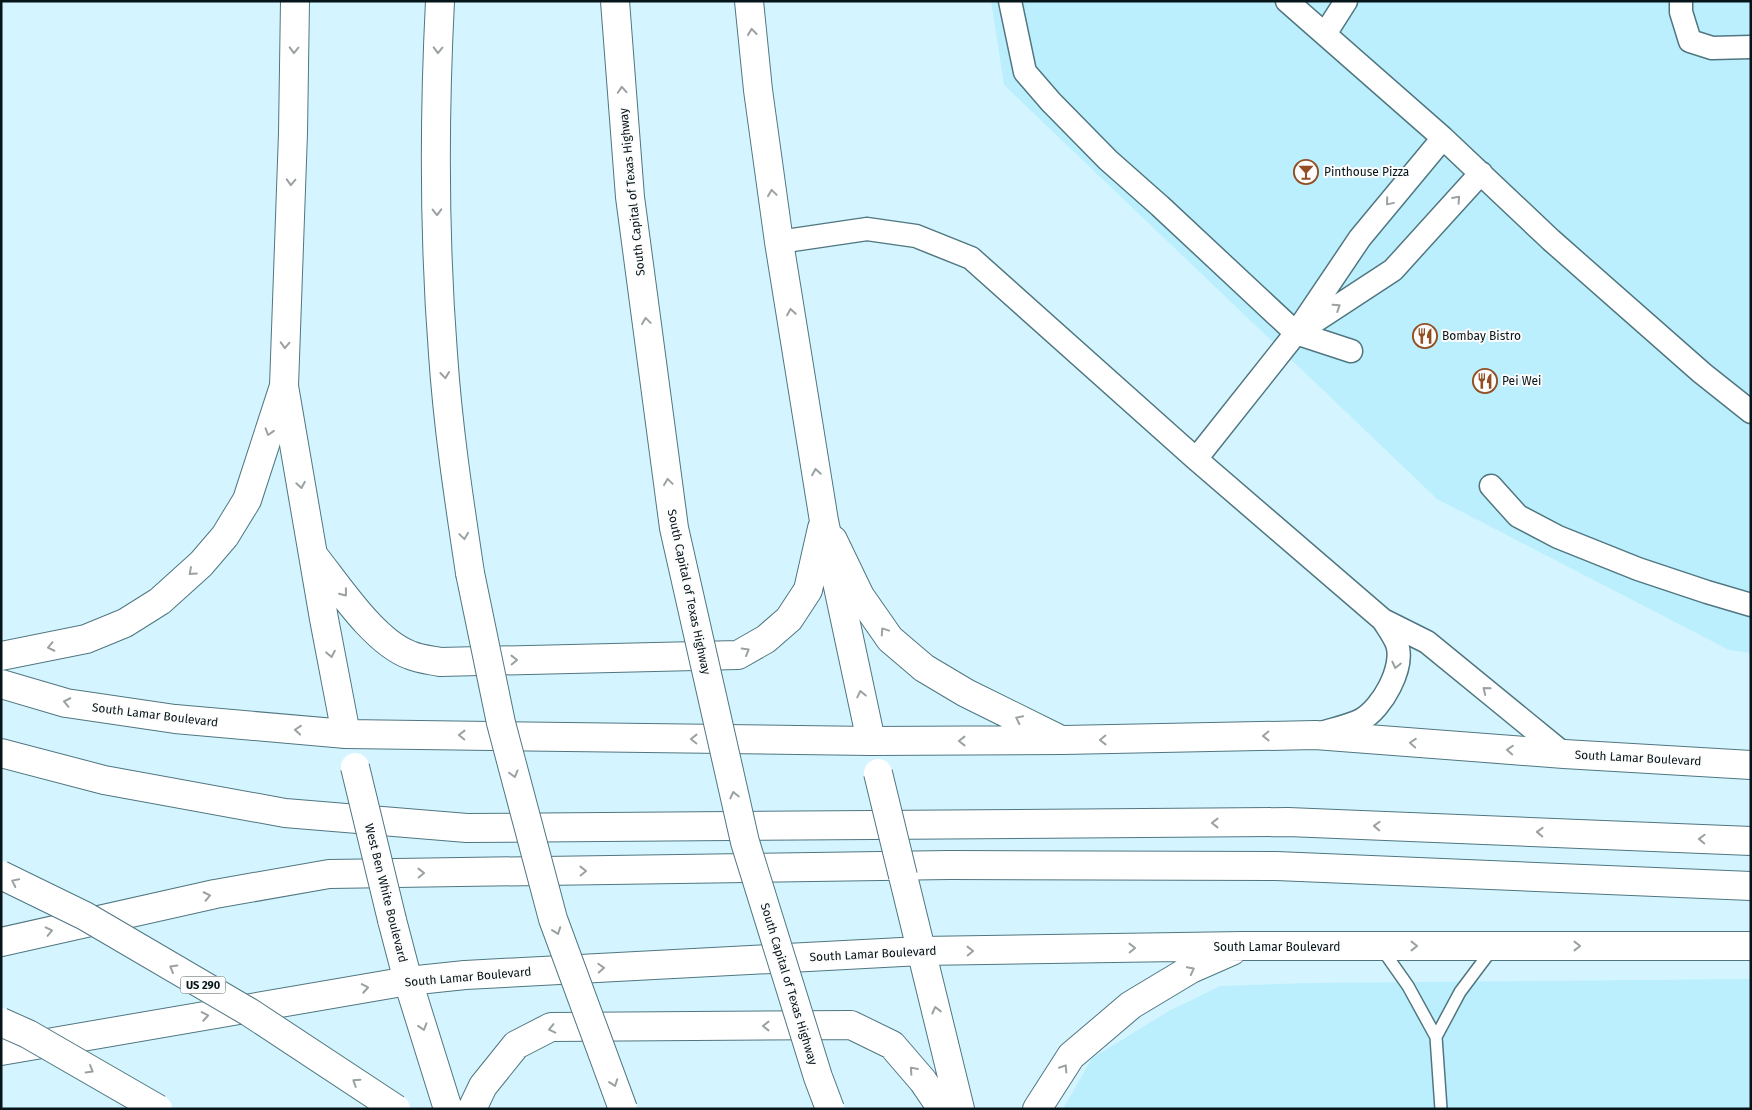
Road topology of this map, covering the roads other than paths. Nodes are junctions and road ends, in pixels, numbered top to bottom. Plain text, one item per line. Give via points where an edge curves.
1 (295, 1) edge
2 (440, 1) edge
3 (615, 1) edge
4 (749, 1) edge
5 (1010, 1) edge
6 (1288, 1) edge
7 (1346, 1) edge
8 (1681, 1) edge
9 (1325, 34) junction
10 (1751, 47) edge
11 (1443, 138) junction
12 (1481, 173) junction
13 (779, 242) junction
14 (1296, 333) junction
15 (1351, 350) dead end
16 (284, 386) junction
17 (1751, 412) edge
18 (1196, 459) junction
19 (1490, 486) dead end
20 (824, 521) junction
21 (313, 555) junction
22 (1751, 605) edge
23 (1383, 620) junction
24 (1, 656) edge
25 (1, 684) edge
26 (346, 734) junction
27 (1314, 735) junction
28 (1063, 740) junction
29 (871, 741) junction
30 (1, 753) edge
31 (1564, 754) junction
32 (1751, 765) edge
33 (1751, 841) edge
34 (1, 875) edge
35 (1751, 886) edge
36 (1, 942) edge
37 (1243, 946) junction
38 (1380, 946) junction
39 (1494, 946) junction
40 (1751, 946) edge
41 (921, 951) junction
42 (408, 981) junction
43 (1, 1022) edge
44 (1436, 1037) junction
45 (1, 1051) edge
46 (158, 1109) edge
47 (396, 1109) edge
48 (448, 1109) edge
49 (472, 1109) edge
50 (623, 1109) edge
51 (830, 1109) edge
52 (942, 1109) edge
53 (960, 1109) edge
54 (1037, 1109) edge
55 (1441, 1109) edge

1 -> 16 main road
2 -> 50 main road, bridge via 436,146 442,344 453,456 470,573 500,723 553,919
51 -> 3 main road, South Capital of Texas Highway, bridge via 745,842 674,528 630,197
13 -> 4 main road
5 - 14 street via 1025,72 1108,160
6 - 9 street
7 - 9 street
8 - 10 street via 1690,41 1712,48
9 - 11 street
11 - 12 street
11 -> 14 street via 1360,238
14 -> 12 street via 1394,270
12 - 17 street via 1702,374
13 - 18 street via 867,229 916,236 970,258
20 -> 13 main road
14 - 15 street
14 - 18 street
16 -> 21 main road, West Ben White Boulevard
16 -> 24 main road via 247,500 225,536 200,564 160,601 125,623 86,639
18 - 23 street
19 - 22 street via 1518,516 1558,537 1638,569
21 -> 20 main road via 371,627 409,655 440,662 738,655 766,639 789,619 808,590
28 -> 20 main road via 966,693 924,668 890,640 860,596
29 -> 20 main road
21 -> 26 main road, West Ben White Boulevard
23 -> 27 street via 1397,644 1399,659 1382,702 1362,720
31 -> 23 street via 1427,642
26 -> 25 main road, South Lamar Boulevard via 175,719 66,703
29 -> 26 main road, South Lamar Boulevard
26 - 42 main road, West Ben White Boulevard, bridge
27 -> 28 main road, South Lamar Boulevard
31 -> 27 main road, South Lamar Boulevard
28 -> 29 main road, South Lamar Boulevard
29 - 41 main road, bridge
33 -> 30 main road via 1288,822 467,828 285,813 104,780
31 - 32 main road, South Lamar Boulevard
47 -> 34 main road, US 290, bridge via 249,1012 85,916
36 -> 35 main road via 215,894 329,874 949,865 1276,866
37 - 38 main road, South Lamar Boulevard
41 -> 37 main road, South Lamar Boulevard
54 -> 37 main road via 1072,1056 1131,1005 1191,969
38 -> 39 main road, South Lamar Boulevard
38 - 44 lane via 1408,986
39 -> 40 main road, South Lamar Boulevard
39 - 44 lane via 1460,992
42 -> 41 main road, South Lamar Boulevard via 465,975
53 -> 41 main road
45 -> 42 main road, South Lamar Boulevard
42 -> 48 main road, West Ben White Boulevard
43 -> 46 main road, bridge via 28,1034
44 - 55 lane
52 -> 49 main road via 892,1045 850,1025 551,1027 516,1045 483,1086

